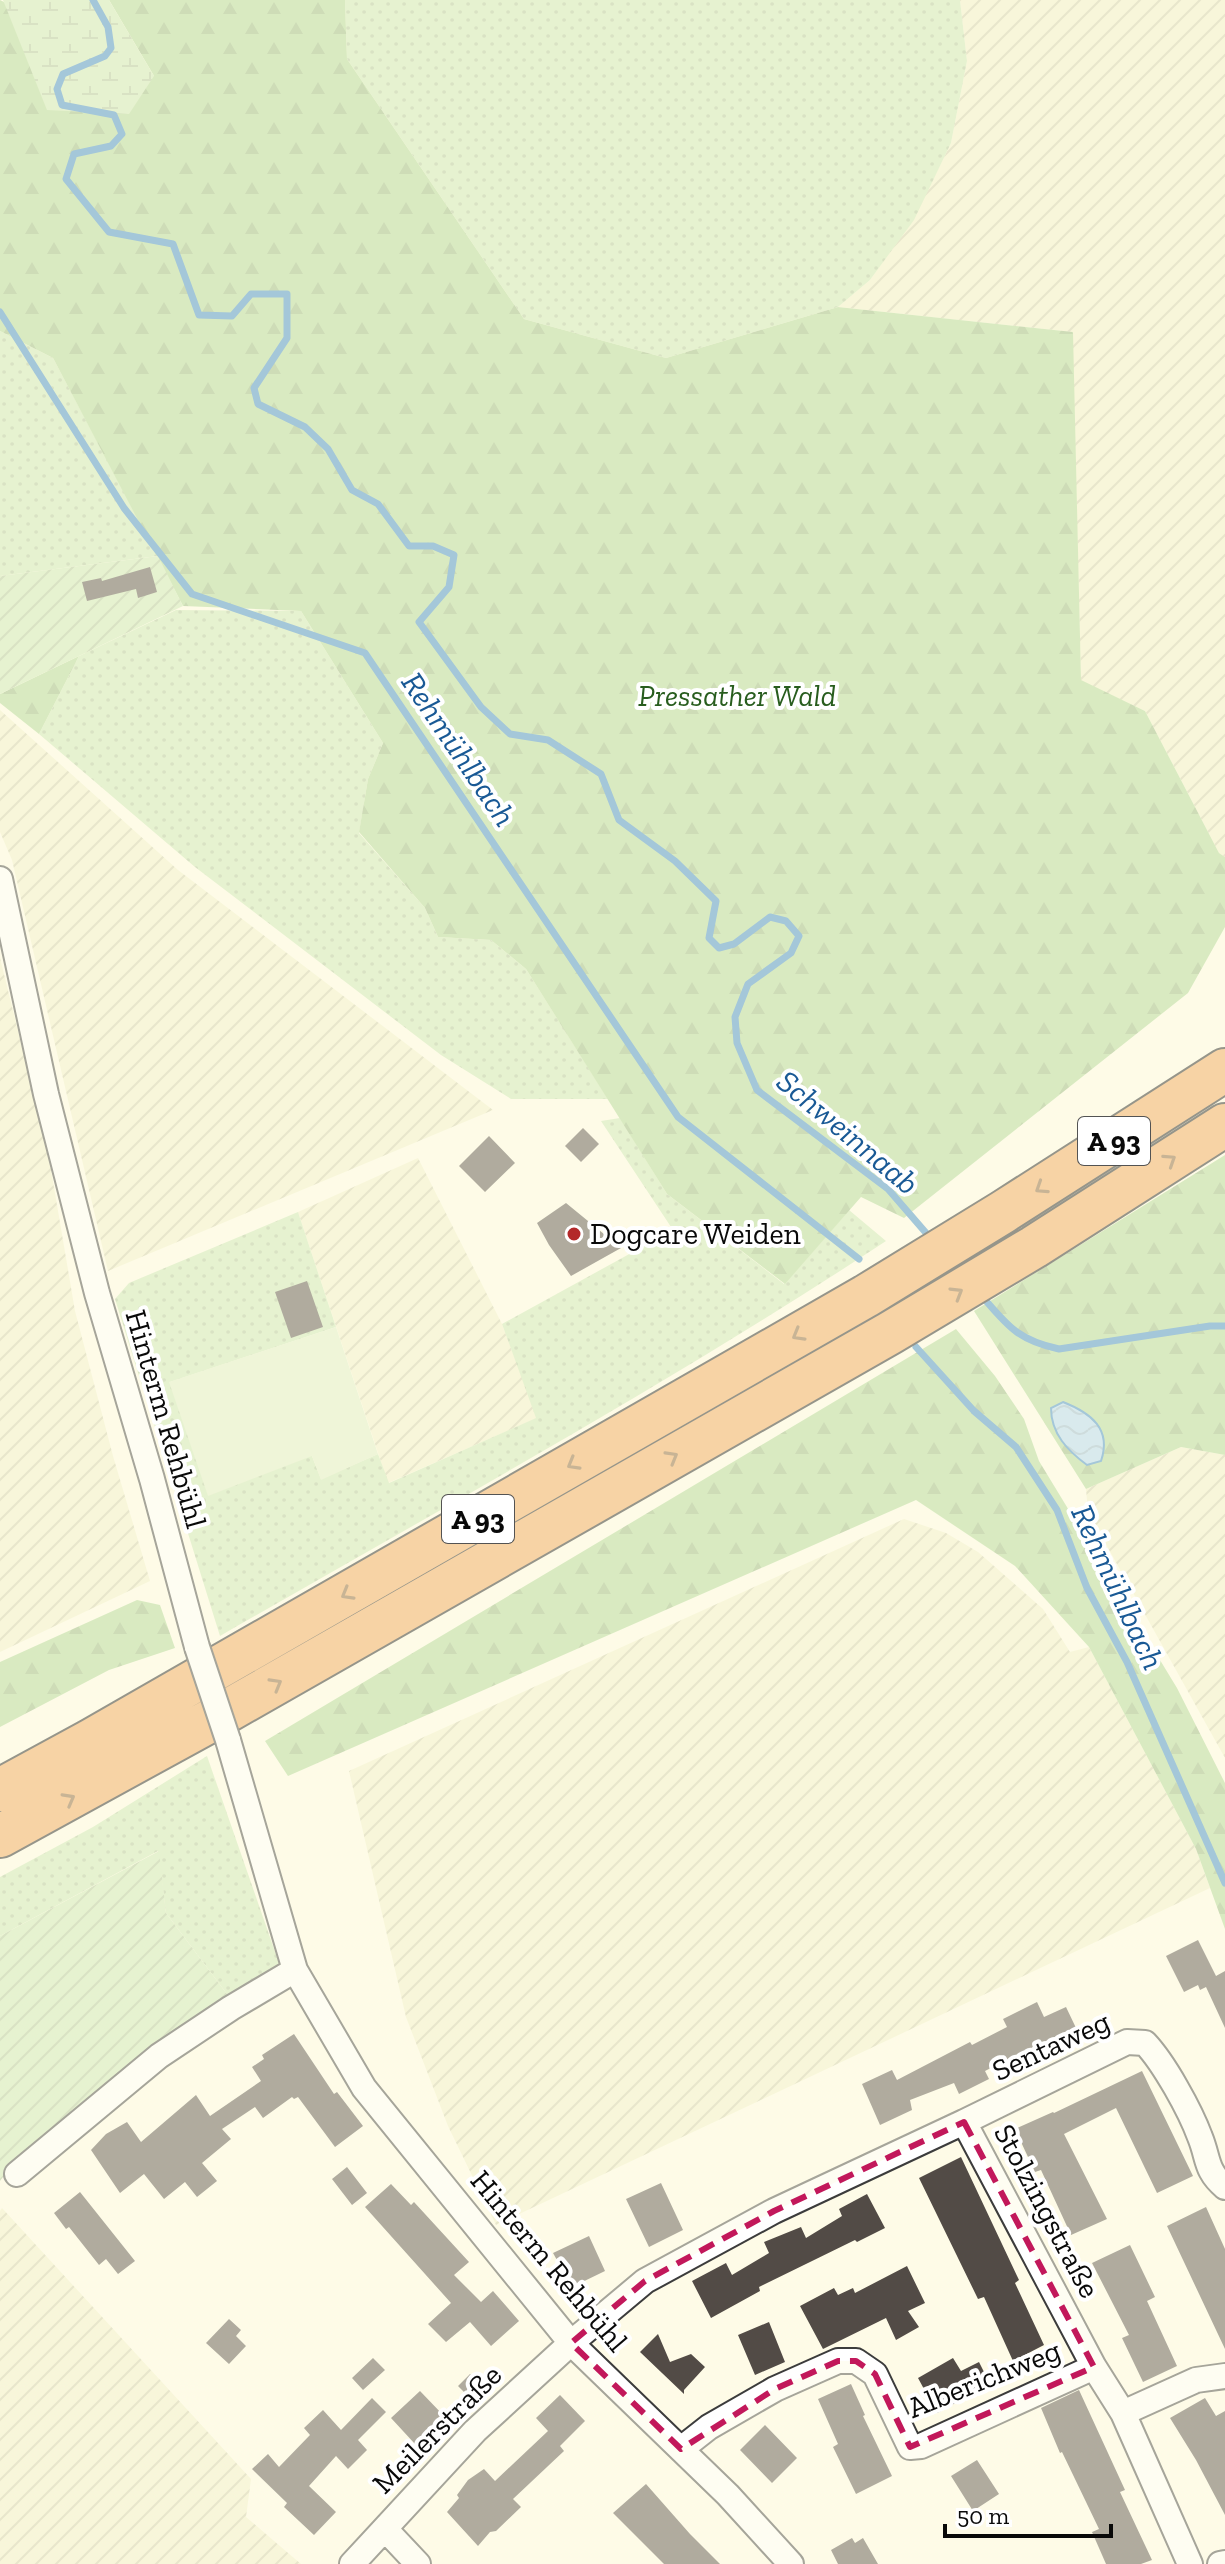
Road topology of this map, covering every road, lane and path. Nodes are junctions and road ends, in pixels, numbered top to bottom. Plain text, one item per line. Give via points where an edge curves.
1 (0, 879) edge
2 (1225, 1070) edge
3 (1225, 1125) edge
4 (0, 1790) edge
5 (0, 1836) edge
6 (295, 1970) junction
7 (964, 2122) junction
8 (17, 2174) dead end
9 (1225, 2187) edge
10 (571, 2343) junction
11 (1094, 2367) junction
12 (1225, 2376) edge
13 (1123, 2413) junction
14 (681, 2449) junction
15 (385, 2529) junction
16 (352, 2564) edge
17 (418, 2564) edge
18 (791, 2564) edge
19 (1190, 2564) edge

1 - 6 street, Hinterm Rehbühl, bridge via 46,1094 97,1293
2 -> 4 highway, A 93 via 866,1296
5 -> 3 highway, A 93 via 890,1333
6 - 8 street via 159,2056
6 - 10 street, Hinterm Rehbühl via 364,2088
7 - 9 street, Sentaweg via 1127,2042 1145,2043 1160,2059 1201,2138 1213,2177
7 - 10 street, Stolzingstraße via 774,2211 645,2281
7 - 11 street, Stolzingstraße
10 - 14 street, Hinterm Rehbühl
10 - 15 street, Meilerstraße via 475,2431
11 - 13 street, Stolzingstraße
11 - 14 street, Alberichweg via 910,2447 875,2374 856,2361 838,2361 775,2389
12 - 13 street via 1196,2380
13 - 19 street, Stolzingstraße
14 - 18 street, Hinterm Rehbühl
15 - 16 street, Meilerstraße
15 - 17 street

